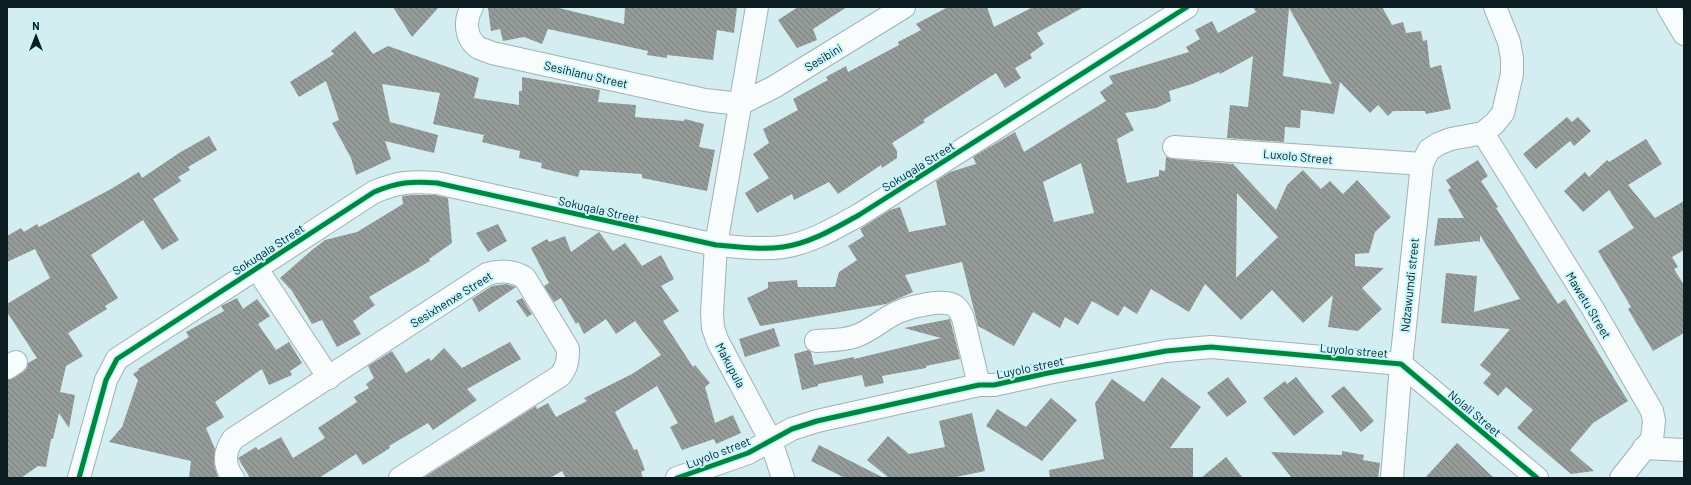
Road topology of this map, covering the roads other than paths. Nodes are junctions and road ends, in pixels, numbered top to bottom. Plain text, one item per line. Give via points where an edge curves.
1 (472, 7) edge
2 (758, 7) edge
3 (904, 7) edge
4 (1187, 7) edge
5 (1496, 7) edge
6 (1668, 7) edge
7 (1684, 34) edge
8 (740, 104) junction
9 (1483, 133) junction
10 (1174, 147) dead end
11 (1422, 164) junction
12 (716, 245) junction
13 (257, 269) junction
14 (816, 340) dead end
15 (1401, 364) junction
16 (328, 378) junction
17 (978, 385) junction
18 (771, 441) junction
19 (1644, 448) junction
20 (1684, 450) edge
21 (79, 478) edge
22 (233, 478) edge
23 (400, 478) edge
24 (677, 478) edge
25 (783, 478) edge
26 (1392, 478) edge
27 (1537, 478) edge
28 (1621, 478) edge

1 - 8 street, Sesihlanu Street via 467,15 466,26 470,38 479,48 492,53 705,100
2 - 8 street
3 - 8 street, Sesibini via 774,87
4 - 12 street, Sokuqala Street via 834,229 805,242 783,247
5 - 9 street via 1509,42 1512,74 1503,113
6 - 7 street
8 - 12 street
9 - 11 street, Ndzawumdi street via 1438,144 1429,150
9 - 19 street, Mawetu Street via 1593,310 1652,411 1654,431 1652,440
10 - 11 street, Luxolo Street
11 - 15 street, Ndzawumdi street
12 - 13 street, Sokuqala Street via 437,183 412,181 374,192
12 - 18 street, Makupula via 712,313 715,335
13 - 16 street
13 - 21 street, Sokuqala Street via 117,359 106,380
14 - 17 street via 840,340 857,336 898,312 914,307 943,303 954,305 963,318
15 - 17 street, Luyolo street via 1211,347 1166,351 994,385
15 - 26 street, Ndzawumdi street
15 - 27 street, Nolali Street
16 - 22 street, Sesixhenxe Street via 233,439 227,447 225,456
16 - 23 street, Sesixhenxe Street via 487,274 508,271 525,278 568,349 566,368 560,376
17 - 18 street, Luyolo street via 817,421 792,429
18 - 24 street, Luyolo street via 748,453
18 - 25 street, Makupula
19 - 20 street
19 - 28 street, Mawetu Street

